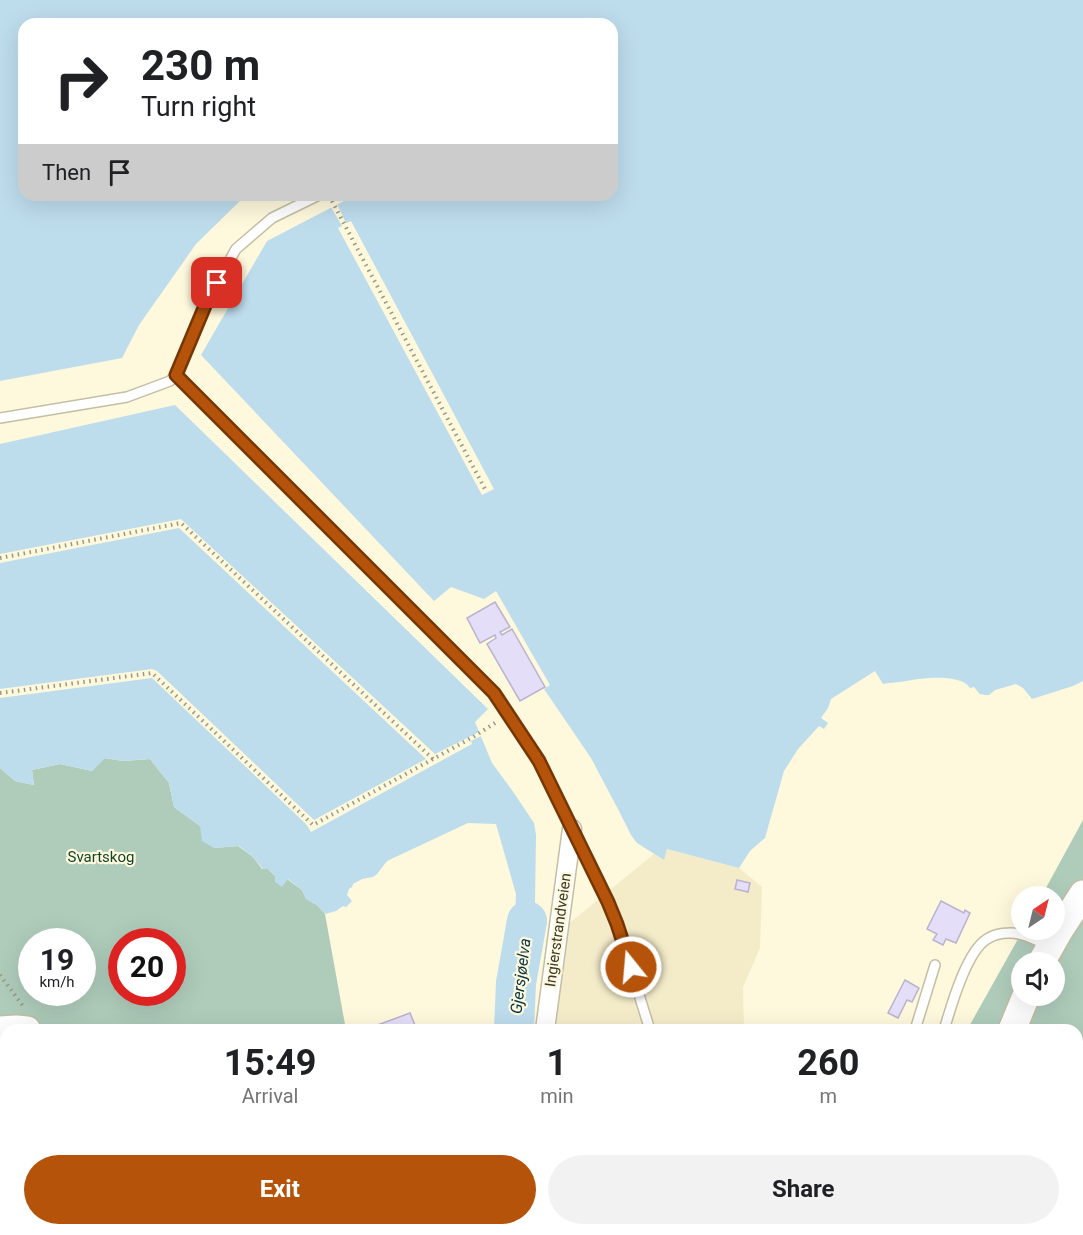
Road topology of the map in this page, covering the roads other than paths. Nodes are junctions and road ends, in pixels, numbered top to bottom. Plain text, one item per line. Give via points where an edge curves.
1 (307, 201) edge
2 (176, 375) junction
3 (0, 418) edge
4 (572, 829) junction
5 (1083, 894) edge
6 (1043, 952) edge
7 (1048, 952) edge
8 (935, 965) dead end
9 (1022, 1006) edge
10 (545, 1024) edge
11 (648, 1024) edge
12 (917, 1024) edge
13 (946, 1024) edge
14 (1014, 1024) edge

1 - 2 lane via 272,218 236,249 207,301
2 - 3 lane via 127,398
2 - 4 lane via 494,693 539,761
4 - 10 street, Ingierstrandveien
4 - 11 lane via 617,924
5 - 7 main road
6 - 13 lane via 1024,935 1011,932 987,939 976,949
8 - 12 lane
9 - 14 main road

